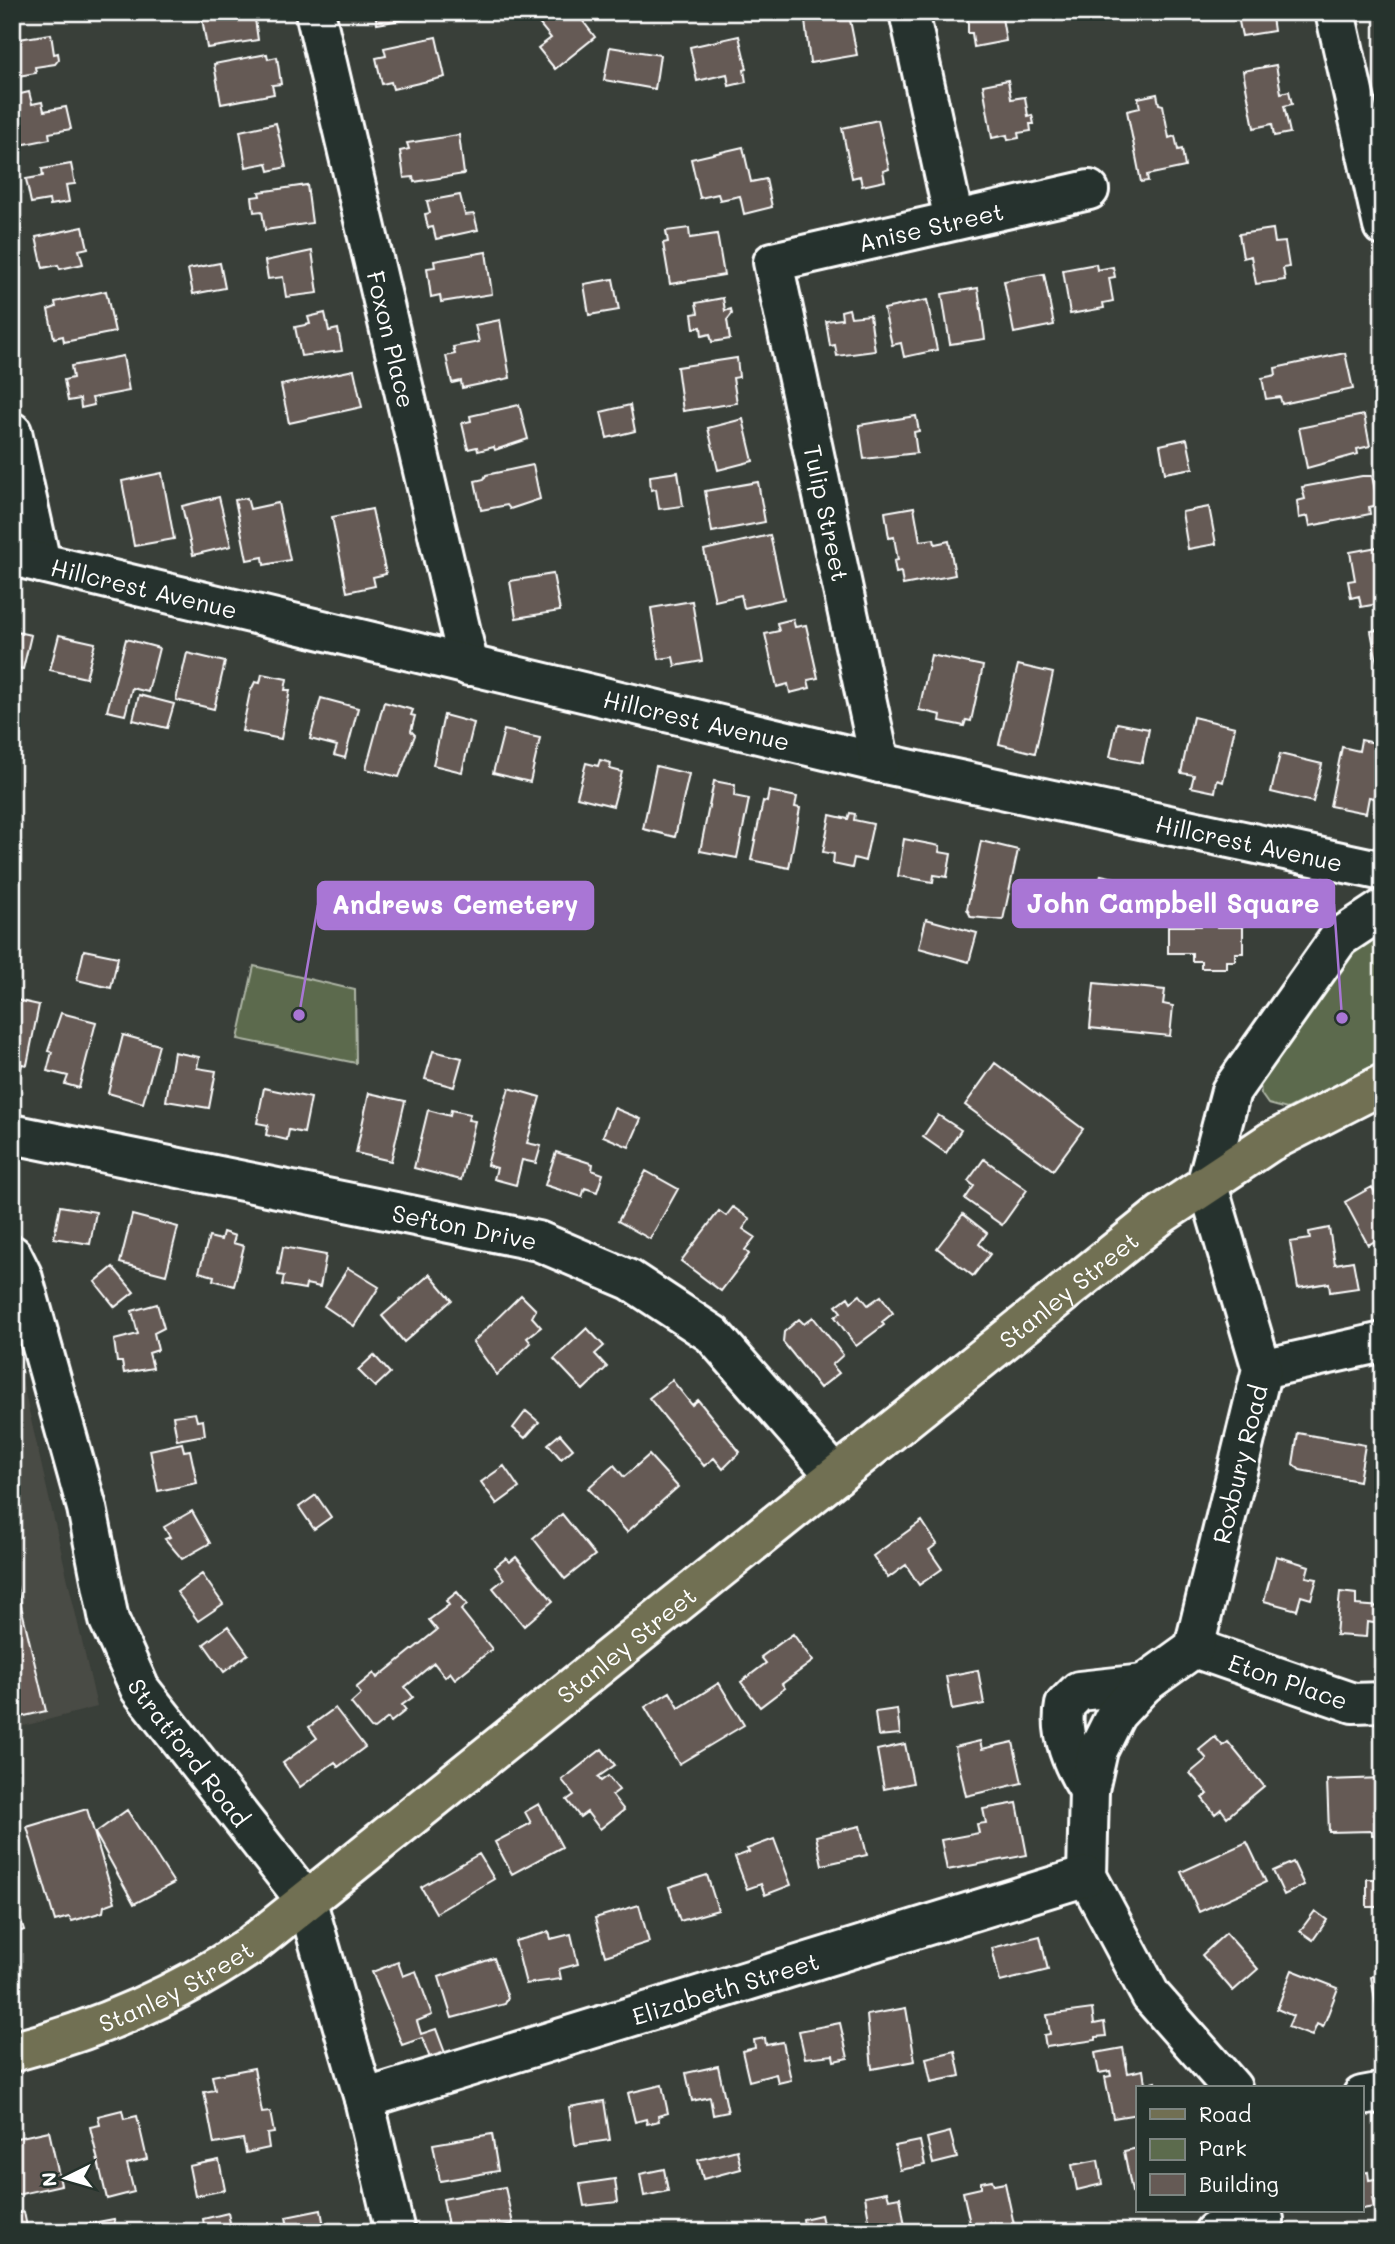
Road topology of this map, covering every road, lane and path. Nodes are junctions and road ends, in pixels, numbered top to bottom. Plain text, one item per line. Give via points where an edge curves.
1 (315, 12) edge
2 (909, 12) edge
3 (1335, 12) edge
4 (1088, 190) dead end
5 (954, 220) junction
6 (1383, 226) edge
7 (773, 262) joint
8 (12, 432) edge
9 (27, 559) edge
10 (468, 666) junction
11 (880, 763) junction
12 (1383, 871) edge
13 (1383, 909) edge
14 (1383, 1084) edge
15 (12, 1134) edge
16 (1207, 1182) junction
17 (12, 1255) edge
18 (1383, 1342) edge
19 (1262, 1369) junction
20 (836, 1476) junction
21 (1194, 1648) junction
22 (1383, 1702) edge
23 (1087, 1875) junction
24 (307, 1902) junction
25 (12, 2052) edge
26 (1230, 2086) edge
27 (1383, 2092) edge
28 (1364, 2096) edge
29 (364, 2099) junction
30 (1265, 2221) edge
31 (395, 2232) edge
32 (1214, 2232) edge

1 - 10 street, Foxon Place
2 - 5 street
3 - 6 street
4 - 5 street, Anise Street
5 - 7 street, Anise Street
7 - 11 street, Tulip Street
8 - 9 street
9 - 10 street, Hillcrest Avenue
10 - 11 street, Hillcrest Avenue
11 - 12 street, Hillcrest Avenue
13 - 16 street via 1339,939 1231,1091
14 - 16 main road, Stanley Street via 1298,1126
15 - 20 street, Sefton Drive via 538,1241 631,1280 712,1334
16 - 19 street, Roxbury Road
16 - 20 main road, Stanley Street via 1142,1229
17 - 24 street, Stratford Road via 22,1275 87,1508 109,1620 140,1689
18 - 19 street
19 - 21 street, Roxbury Road
20 - 24 main road, Stanley Street
21 - 22 street, Eton Place via 1353,1703
21 - 23 street via 1144,1684 1116,1714 1098,1749 1088,1790
23 - 26 street via 1151,1996
23 - 29 street, Elizabeth Street
24 - 25 main road, Stanley Street via 242,1952 181,1988 97,2025
24 - 29 street, Stratford Road
27 - 28 street
29 - 31 street, Stratford Road
30 - 32 street

